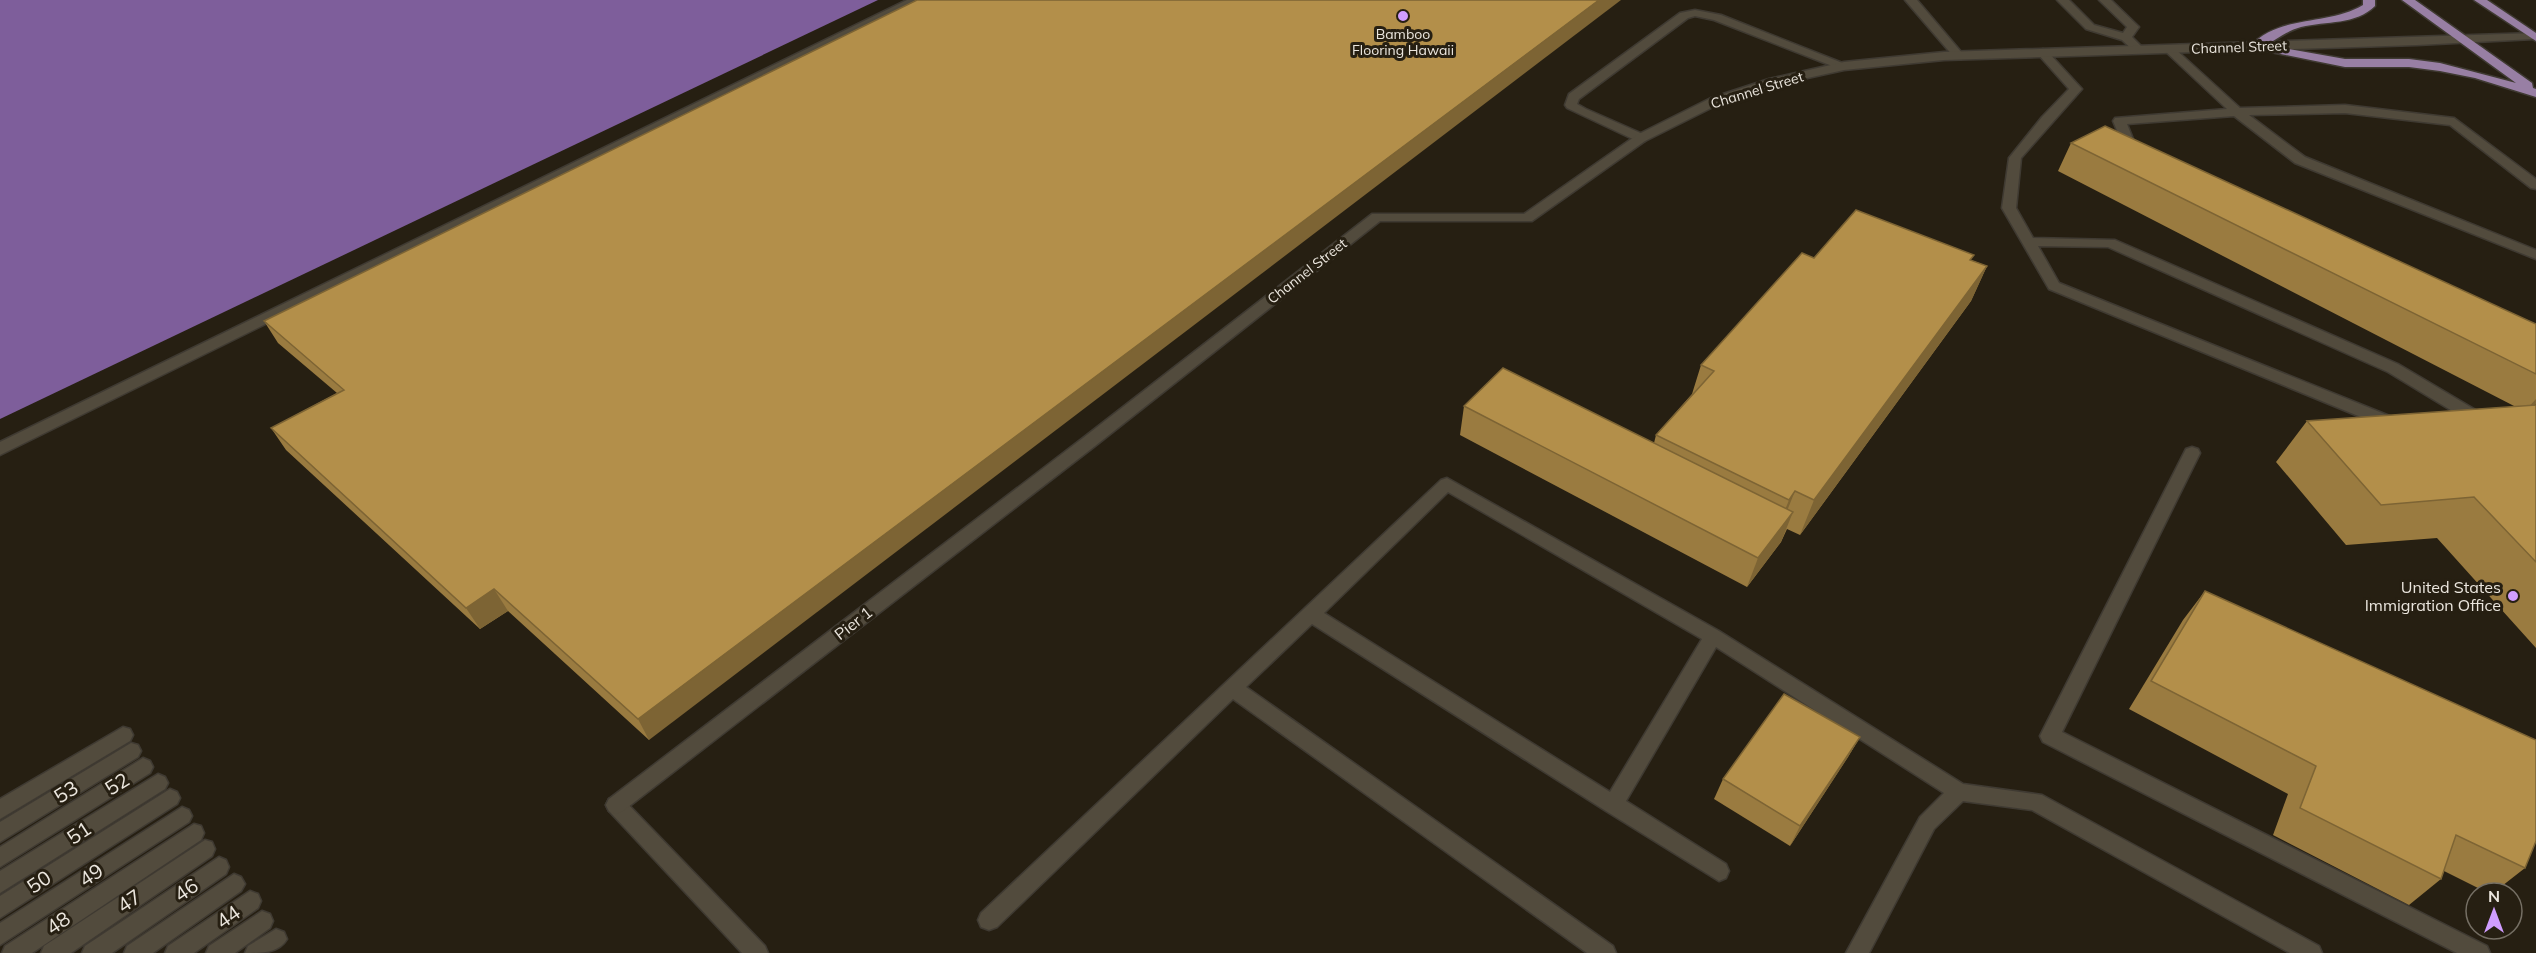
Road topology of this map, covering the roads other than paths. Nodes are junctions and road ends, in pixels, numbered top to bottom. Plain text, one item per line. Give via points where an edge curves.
1 (916, 0) edge
2 (1911, 0) edge
3 (2063, 0) edge
4 (2105, 0) edge
5 (2369, 0) edge
6 (2408, 0) edge
7 (2480, 0) edge
8 (2535, 37) edge
9 (2126, 38) junction
10 (2464, 40) junction
11 (2256, 46) junction
12 (2169, 49) junction
13 (2139, 50) junction
14 (2043, 53) junction
15 (1958, 55) junction
16 (1844, 66) junction
17 (2536, 93) edge
18 (2237, 112) junction
19 (1641, 138) junction
20 (2153, 161) edge
21 (2536, 185) edge
22 (2029, 242) junction
23 (2536, 255) edge
24 (2469, 428) edge
25 (2411, 431) edge
26 (1089, 442) joint
27 (0, 449) edge
28 (2192, 453) dead end
29 (1310, 613) junction
30 (1713, 636) junction
31 (1232, 688) junction
32 (132, 751) junction
33 (164, 790) joint
34 (1959, 792) junction
35 (1613, 805) junction
36 (0, 810) edge
37 (0, 833) edge
38 (194, 833) junction
39 (0, 858) edge
40 (219, 867) dead end
41 (1719, 871) dead end
42 (0, 884) edge
43 (234, 884) dead end
44 (250, 901) dead end
45 (0, 908) edge
46 (989, 920) dead end
47 (262, 921) dead end
48 (0, 935) edge
49 (276, 939) dead end
50 (13, 953) edge
51 (52, 953) edge
52 (93, 953) edge
53 (135, 953) edge
54 (176, 953) edge
55 (217, 953) edge
56 (256, 953) edge
57 (757, 953) edge
58 (1605, 953) edge
59 (1857, 953) edge
60 (2311, 953) edge
61 (2479, 953) edge

1 - 27 street
2 - 15 street
3 - 9 street via 2090,27
4 - 9 street via 2133,27
5 - 11 main road via 2369,6 2357,14 2293,26
6 - 10 main road
7 - 8 main road
8 - 10 street, Channel Street
9 - 13 street
10 - 11 street, Channel Street
10 - 17 main road
11 - 12 street, Channel Street
11 - 17 main road via 2345,63 2440,67
12 - 13 street, Channel Street
12 - 18 street
13 - 14 street, Channel Street
14 - 15 street, Channel Street
14 - 22 street via 2076,89 2015,158 2009,208
15 - 16 street, Channel Street
16 - 19 street, Channel Street via 1773,82 1715,102
16 - 19 street via 1717,17 1684,15 1573,97 1571,105 1582,112
18 - 20 street via 2119,121 2132,151
18 - 21 street via 2345,109 2454,122
18 - 23 street via 2300,160
19 - 26 street, Channel Street via 1527,218 1377,217
22 - 24 street via 2110,243 2393,368 2497,427
22 - 25 street via 2054,286
26 - 57 street, Pier 1 via 616,805
28 - 61 street via 2050,736
29 - 30 street via 1447,484
29 - 31 street
29 - 35 street
30 - 34 street
30 - 35 street
31 - 46 street
31 - 58 street
32 - 36 street
32 - 37 street, 53
32 - 39 street, 52
33 - 42 street, 51
33 - 45 street, 50
34 - 59 street via 1927,823
34 - 60 street via 2035,801
35 - 41 street
38 - 48 street, 49
38 - 50 street, 48
38 - 51 street, 47
40 - 52 street, 46
43 - 53 street
44 - 54 street, 44
47 - 55 street
49 - 56 street

